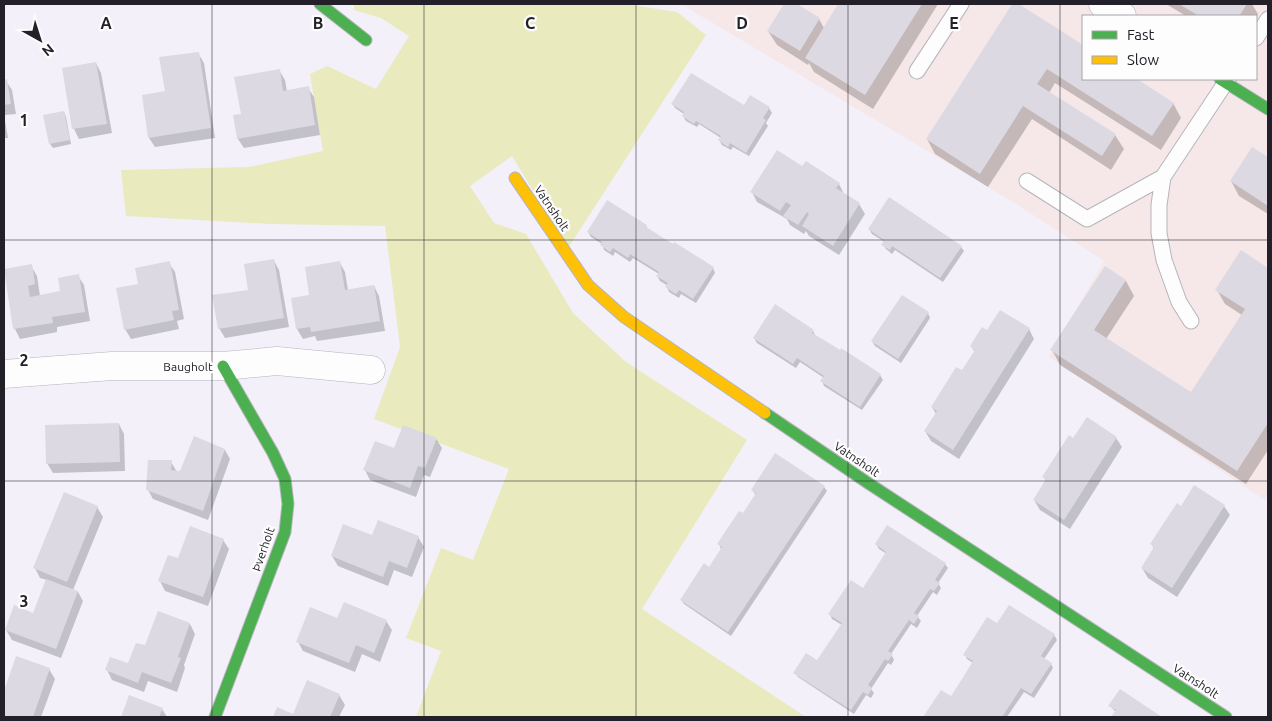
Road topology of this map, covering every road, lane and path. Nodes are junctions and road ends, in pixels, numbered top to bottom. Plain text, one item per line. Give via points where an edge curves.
1 (320, 4) edge
2 (961, 4) edge
3 (1103, 4) edge
4 (1120, 15) edge
5 (1268, 19) edge
6 (1257, 36) edge
7 (366, 40) dead end
8 (917, 71) dead end
9 (1225, 80) edge
10 (1268, 109) edge
11 (1163, 177) junction
12 (515, 178) dead end
13 (1027, 181) dead end
14 (1191, 321) dead end
15 (223, 366) junction
16 (371, 370) dead end
17 (4, 374) edge
18 (215, 717) edge
19 (1226, 717) edge

1 - 7 street
2 - 8 lane
3 - 4 street
5 - 6 lane
9 - 10 street
9 - 11 lane
11 - 13 lane via 1087,219
11 - 14 lane via 1159,233 1164,260 1179,302
12 - 19 street, Vatnsholt via 588,285 624,317 868,483
15 - 16 street, Baugholt via 277,361
15 - 17 street, Baugholt via 112,366
15 - 18 street, Þverholt via 273,452 285,479 288,504 285,532

